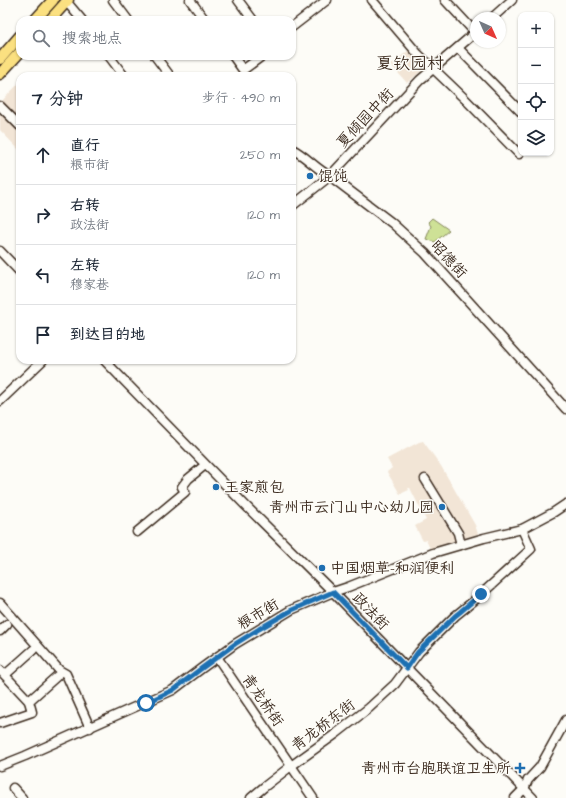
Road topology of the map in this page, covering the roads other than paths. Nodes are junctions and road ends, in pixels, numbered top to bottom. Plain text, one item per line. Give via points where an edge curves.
1 (53, 0) edge
2 (113, 0) edge
3 (190, 0) edge
4 (238, 0) edge
5 (327, 0) edge
6 (372, 0) edge
7 (446, 0) edge
8 (512, 0) edge
9 (66, 1) edge
10 (499, 12) edge
11 (39, 16) edge
12 (53, 16) edge
13 (79, 16) edge
14 (125, 16) edge
15 (202, 16) edge
16 (250, 16) edge
17 (296, 24) edge
18 (470, 28) edge
19 (470, 37) edge
20 (16, 40) edge
21 (458, 48) junction
22 (1, 54) edge
23 (16, 56) edge
24 (112, 60) edge
25 (158, 60) edge
26 (235, 60) edge
27 (257, 60) edge
28 (434, 68) junction
29 (121, 72) edge
30 (167, 72) edge
31 (0, 74) edge
32 (0, 106) edge
33 (518, 109) edge
34 (16, 122) edge
35 (296, 151) edge
36 (518, 153) edge
37 (330, 176) junction
38 (296, 203) edge
39 (0, 251) edge
40 (16, 266) edge
41 (39, 364) edge
42 (108, 364) edge
43 (0, 401) edge
44 (566, 409) edge
45 (206, 465) junction
46 (425, 478) dead end
47 (566, 504) edge
48 (522, 529) junction
49 (137, 532) dead end
50 (461, 545) junction
51 (333, 592) junction
52 (0, 603) edge
53 (8, 624) dead end
54 (0, 631) edge
55 (33, 650) dead end
56 (216, 657) junction
57 (407, 668) junction
58 (3, 673) edge
59 (57, 676) dead end
60 (29, 701) junction
61 (566, 720) edge
62 (0, 723) edge
63 (90, 728) junction
64 (0, 766) edge
65 (291, 766) junction
66 (13, 788) dead end
67 (524, 789) junction
68 (22, 798) edge
69 (251, 798) edge
70 (313, 798) edge
71 (515, 798) edge
72 (533, 798) edge

1 - 11 main road
2 - 14 street
3 - 15 street
4 - 16 street
5 - 17 street
6 - 28 street
7 - 18 street
8 - 10 street
9 - 12 main road
9 - 13 street
19 - 21 street, 夏倾园中街
20 - 22 main road
21 - 28 street, 夏倾园中街
21 - 33 street
23 - 31 main road
24 - 29 street
25 - 30 street
26 - 27 street via 243,70
28 - 36 street
28 - 37 street, 夏倾园中街 via 411,89
32 - 34 street
35 - 37 street, 昭德街
37 - 38 street, 夏倾园中街
37 - 44 street, 昭德街 via 392,223 425,253
39 - 40 street
41 - 43 street
42 - 45 street, 政法街
45 - 49 street via 188,479 182,487 185,492
45 - 51 street, 政法街
46 - 50 street via 458,533
47 - 48 street, 粮市街
48 - 50 street, 粮市街
48 - 57 street, 青龙桥东街 via 531,549 455,616 418,652
50 - 51 street, 粮市街 via 430,554
51 - 56 street, 粮市街 via 292,610
51 - 57 street, 政法街
52 - 63 street via 59,670 66,674
53 - 54 street
55 - 58 street
56 - 63 street, 粮市街 via 173,690
56 - 65 street, 青龙桥街
57 - 65 street, 青龙桥东街 via 395,684 370,708
57 - 67 street, 政法街
58 - 60 street
59 - 60 street
60 - 62 street via 32,712
61 - 67 street via 540,767 528,780
63 - 64 street, 粮市街
65 - 69 street, 青龙桥东街
65 - 70 street, 青龙桥街
66 - 68 street
67 - 71 street
67 - 72 street, 政法街

